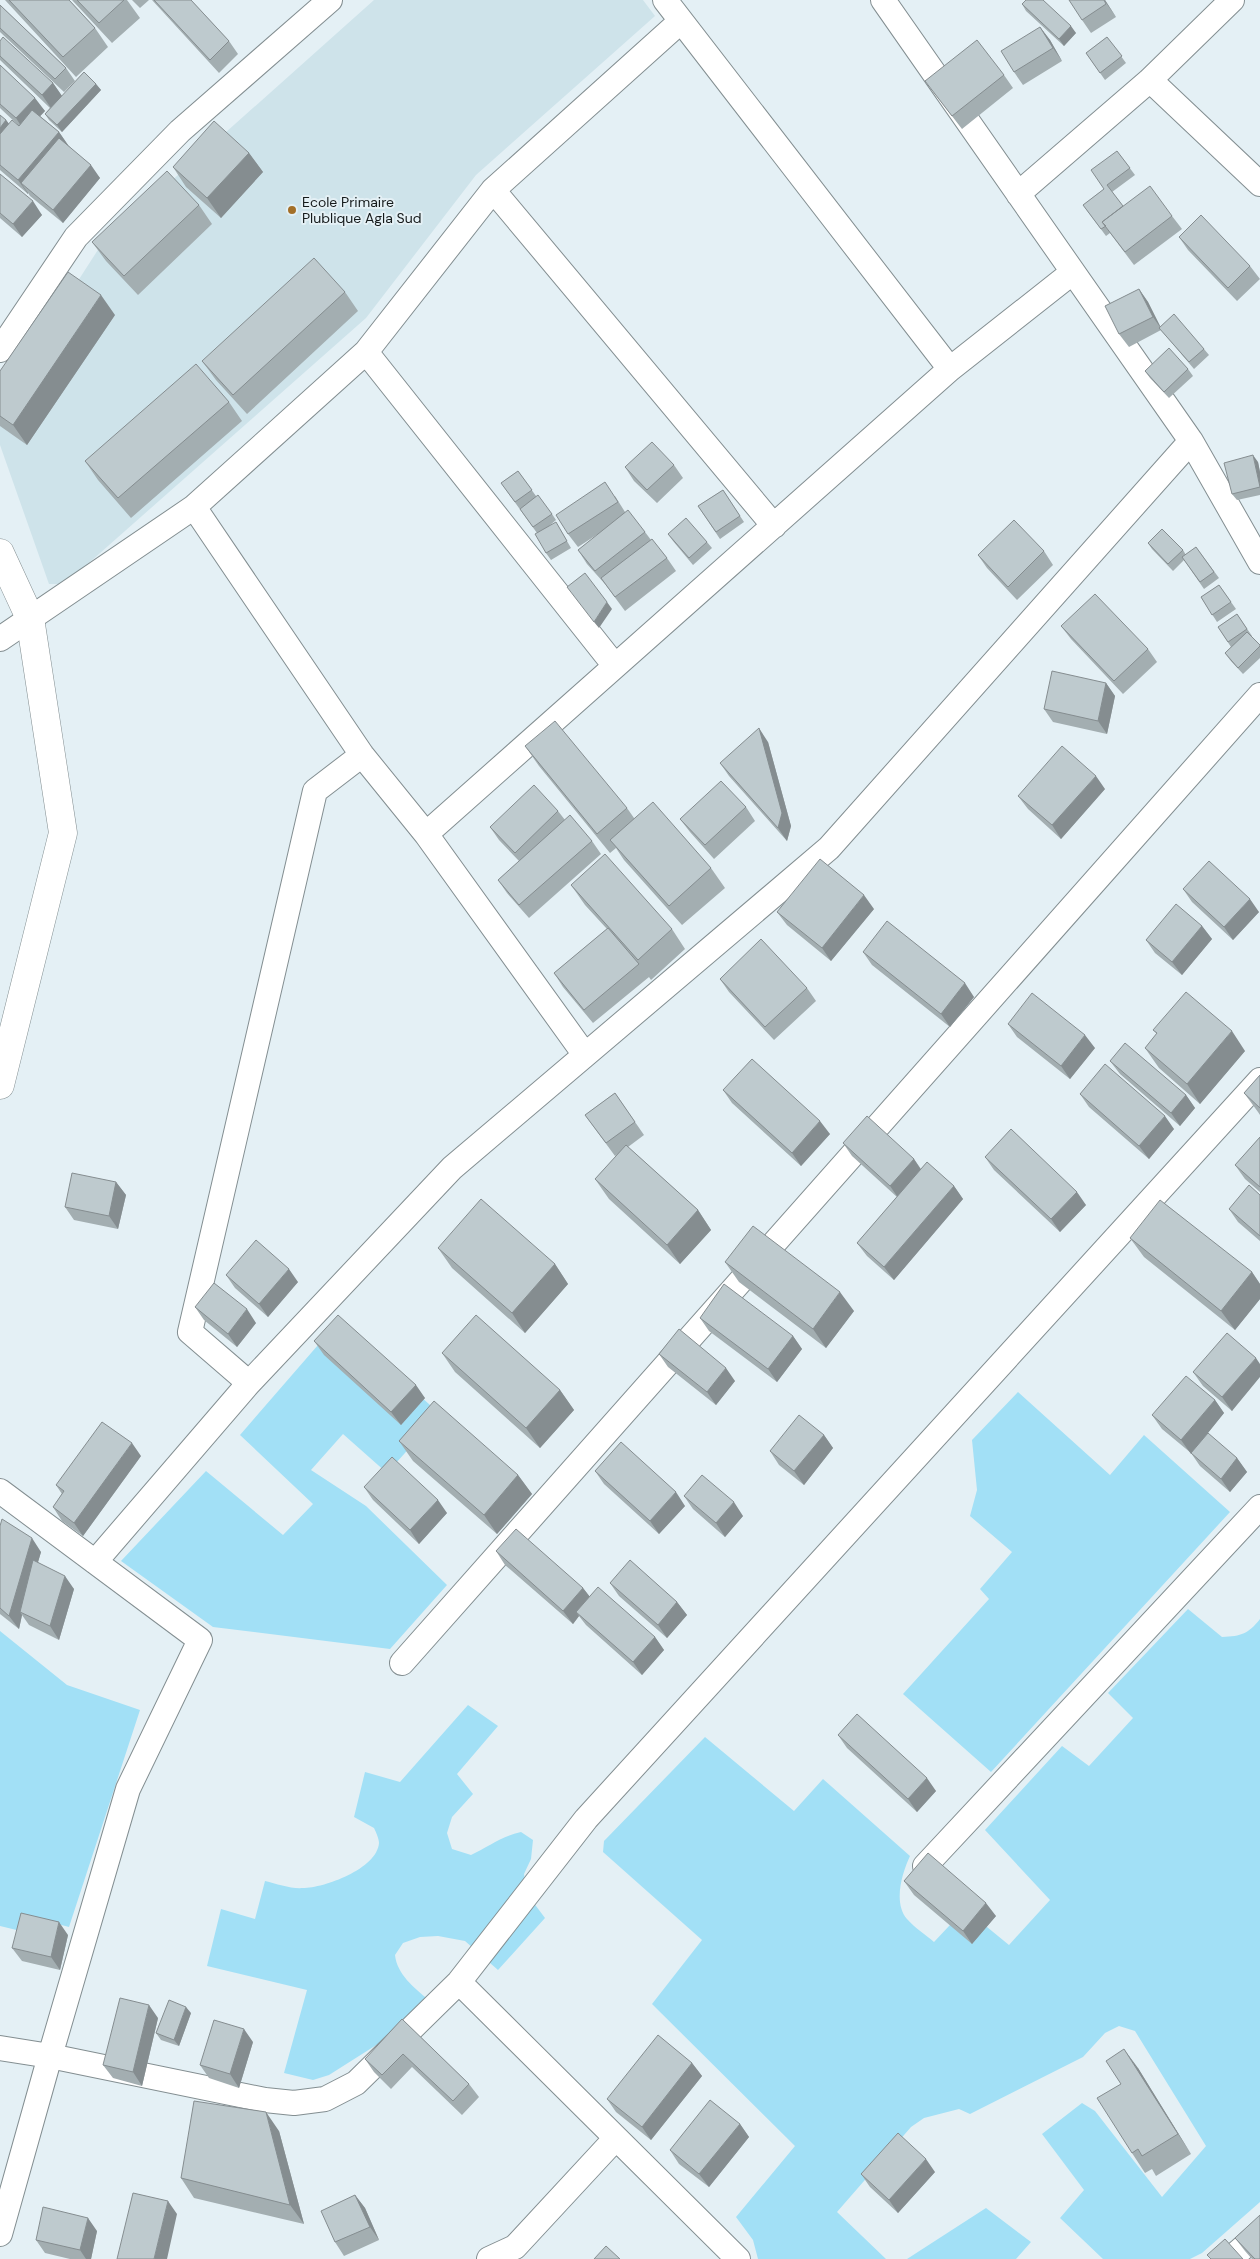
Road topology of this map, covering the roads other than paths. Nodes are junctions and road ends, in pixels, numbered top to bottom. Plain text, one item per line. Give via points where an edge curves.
1 (330, 0) edge
2 (665, 0) edge
3 (883, 0) edge
4 (1232, 0) edge
5 (681, 21) junction
6 (1150, 80) junction
7 (1260, 184) edge
8 (493, 190) junction
9 (1018, 194) junction
10 (1073, 272) junction
11 (0, 350) edge
12 (366, 352) junction
13 (950, 369) junction
14 (1191, 441) junction
15 (194, 507) junction
16 (774, 526) junction
17 (0, 553) edge
18 (1260, 562) edge
19 (30, 618) junction
20 (0, 639) edge
21 (616, 666) junction
22 (1260, 695) edge
23 (362, 755) junction
24 (426, 834) junction
25 (584, 1055) junction
26 (1260, 1080) edge
27 (0, 1085) edge
28 (249, 1383) junction
29 (0, 1492) edge
30 (1260, 1507) edge
31 (95, 1562) junction
32 (402, 1663) dead end
33 (925, 1866) edge
34 (459, 1982) junction
35 (0, 2048) edge
36 (50, 2056) junction
37 (616, 2138) junction
38 (0, 2234) edge
39 (1260, 2234) edge
40 (489, 2259) edge
41 (738, 2259) edge
42 (1230, 2259) edge

1 - 11 street via 180,131 76,237
2 - 5 street
3 - 9 street
4 - 6 street
5 - 8 street
5 - 13 street
6 - 7 street
6 - 9 street
8 - 12 street
8 - 16 street
9 - 10 street
10 - 13 street
10 - 14 street
12 - 15 street
12 - 21 street
13 - 16 street
14 - 18 street
14 - 25 street via 829,848
15 - 19 street
15 - 23 street
16 - 21 street
17 - 19 street
19 - 20 street
19 - 27 street via 64,833
21 - 24 street
22 - 32 street
23 - 24 street
23 - 28 street via 315,791 190,1332
24 - 25 street
25 - 28 street via 452,1168
26 - 34 street via 586,1819
28 - 31 street
29 - 31 street
30 - 33 street
31 - 36 street via 200,1640 128,1789
34 - 36 street via 356,2083 325,2099 294,2103 265,2100
34 - 37 street
35 - 36 street
36 - 38 street
37 - 40 street via 516,2246
37 - 41 street
39 - 42 street

